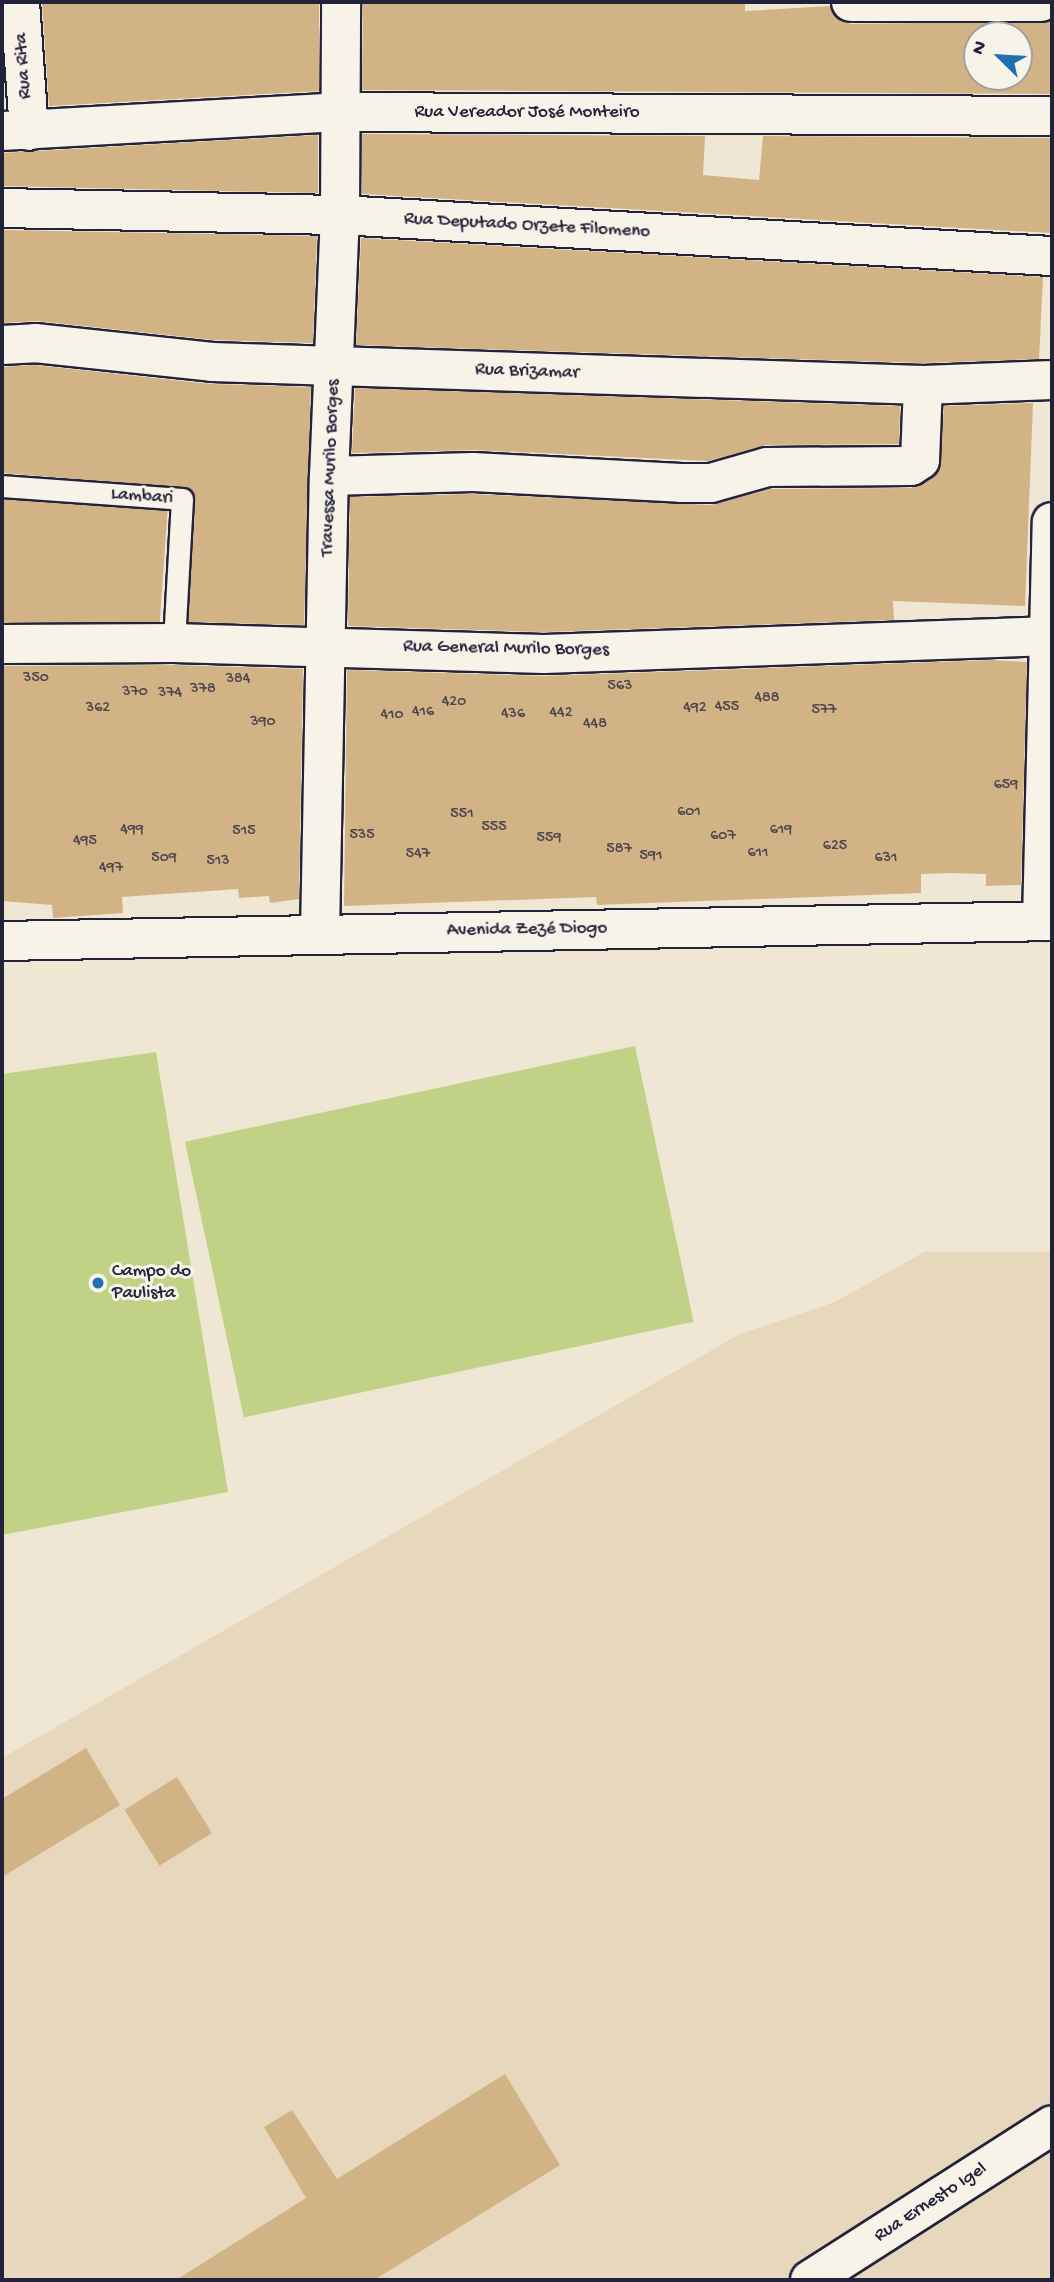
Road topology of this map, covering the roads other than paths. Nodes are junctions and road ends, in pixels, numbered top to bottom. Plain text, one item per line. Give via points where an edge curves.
1 (20, 2) edge
2 (341, 2) edge
3 (851, 2) edge
4 (1041, 2) edge
5 (342, 113) junction
6 (1052, 116) edge
7 (15, 131) edge
8 (2, 208) edge
9 (340, 215) junction
10 (1052, 256) edge
11 (2, 345) edge
12 (334, 366) junction
13 (1052, 380) edge
14 (923, 385) junction
15 (330, 476) junction
16 (2, 486) edge
17 (1052, 522) edge
18 (1051, 636) edge
19 (174, 643) junction
20 (2, 644) edge
21 (325, 646) junction
22 (1047, 921) edge
23 (320, 934) junction
24 (2, 941) edge
25 (1052, 2125) edge
26 (810, 2280) edge

1 - 7 street, Rua Rita
2 - 5 street, Travessa Murilo Borges
3 - 4 street
5 - 6 street, Rua Vereador José Monteiro
5 - 7 street, Rua Vereador José Monteiro
5 - 9 street, Travessa Murilo Borges
8 - 9 street, Rua Deputado Orzete Filomeno
9 - 10 street, Rua Deputado Orzete Filomeno
9 - 12 street, Travessa Murilo Borges
11 - 12 street, Rua Brizamar via 34,344 212,362
12 - 14 street, Rua Brizamar
12 - 15 street, Travessa Murilo Borges
13 - 14 street, Rua Brizamar
14 - 15 street via 920,460 911,466 767,467 712,483 473,472
15 - 21 street, Travessa Murilo Borges
16 - 19 lane, Lambari via 182,499
17 - 18 street
18 - 21 street, Rua General Murilo Borges via 544,654
18 - 22 street
19 - 20 street, Rua General Murilo Borges
19 - 21 street, Rua General Murilo Borges
21 - 23 street, Travessa Murilo Borges
22 - 23 street, Avenida Zezé Diogo
23 - 24 street, Avenida Zezé Diogo
25 - 26 street, Rua Ernesto Igel

